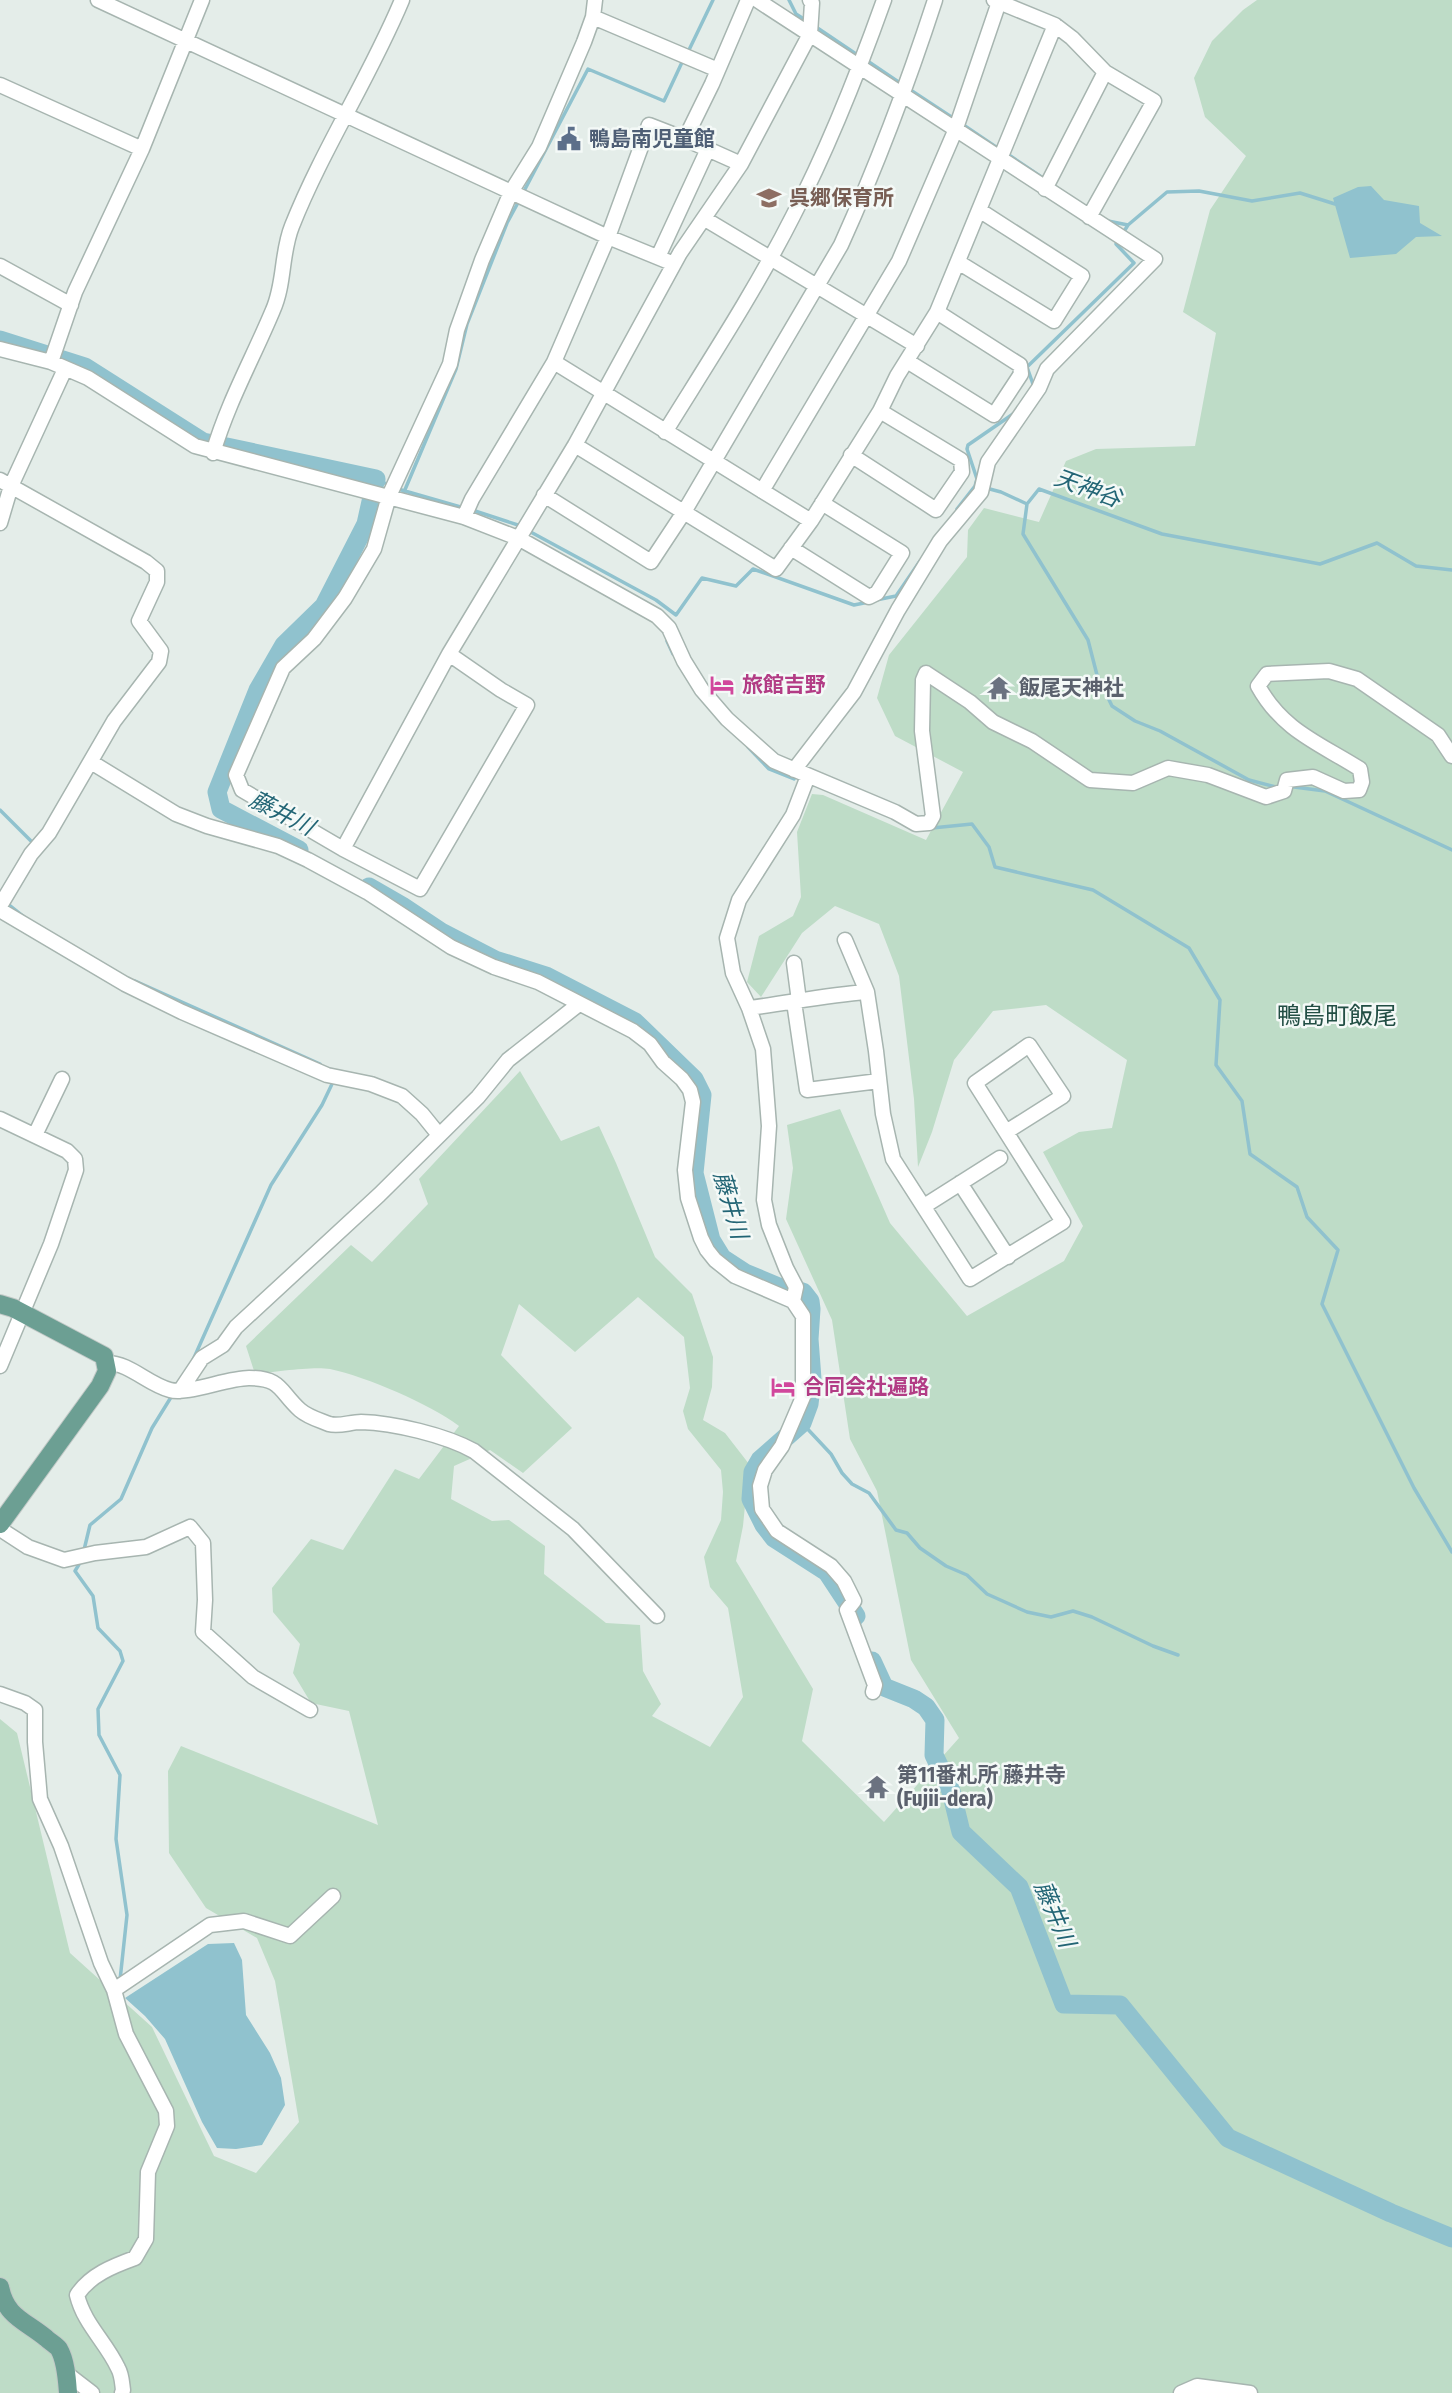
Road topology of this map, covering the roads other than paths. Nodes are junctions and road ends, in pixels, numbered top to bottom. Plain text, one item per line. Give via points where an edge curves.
1 (98, 0) edge
2 (202, 0) edge
3 (402, 0) edge
4 (594, 0) edge
5 (748, 0) edge
6 (757, 0) edge
7 (884, 0) edge
8 (935, 0) edge
9 (997, 1) edge
10 (812, 5) edge
11 (593, 17) junction
12 (1055, 25) junction
13 (810, 34) junction
14 (187, 41) junction
15 (862, 61) junction
16 (718, 70) junction
17 (1105, 72) junction
18 (0, 85) edge
19 (902, 94) junction
20 (344, 114) junction
21 (955, 131) junction
22 (685, 139) junction
23 (142, 149) junction
24 (708, 149) junction
25 (1003, 153) junction
26 (741, 164) junction
27 (1045, 189) junction
28 (520, 195) junction
29 (979, 210) junction
30 (1092, 211) junction
31 (705, 219) junction
32 (608, 237) junction
33 (658, 257) junction
34 (771, 258) junction
35 (958, 262) junction
36 (674, 264) junction
37 (0, 266) edge
38 (818, 285) junction
39 (71, 305) junction
40 (937, 312) junction
41 (867, 316) junction
42 (917, 346) junction
43 (0, 349) edge
44 (52, 358) junction
45 (907, 361) junction
46 (554, 362) junction
47 (65, 369) junction
48 (604, 394) junction
49 (880, 411) junction
50 (666, 432) junction
51 (575, 445) junction
52 (215, 448) junction
53 (851, 455) junction
54 (714, 462) junction
55 (7, 483) edge
56 (762, 491) junction
57 (544, 495) junction
58 (389, 496) junction
59 (822, 503) junction
60 (684, 512) junction
61 (464, 517) junction
62 (811, 521) junction
63 (0, 523) edge
64 (518, 538) junction
65 (791, 548) junction
66 (449, 654) junction
67 (1452, 756) edge
68 (91, 762) junction
69 (801, 773) junction
70 (343, 849) junction
71 (0, 908) edge
72 (845, 940) dead end
73 (794, 963) dead end
74 (867, 992) junction
75 (796, 1002) junction
76 (579, 1004) junction
77 (749, 1008) junction
78 (62, 1079) dead end
79 (879, 1081) junction
80 (0, 1119) edge
81 (1006, 1132) junction
82 (35, 1135) junction
83 (439, 1135) junction
84 (1000, 1158) dead end
85 (960, 1183) junction
86 (929, 1203) dead end
87 (1008, 1256) junction
88 (794, 1294) junction
89 (0, 1304) edge
90 (22, 1313) junction
91 (107, 1363) junction
92 (0, 1366) edge
93 (177, 1391) junction
94 (0, 1524) edge
95 (0, 1530) edge
96 (657, 1616) dead end
97 (873, 1692) dead end
98 (0, 1694) edge
99 (310, 1710) dead end
100 (333, 1896) dead end
101 (114, 1990) junction
102 (0, 2287) edge
103 (66, 2373) junction
104 (68, 2393) edge
105 (92, 2393) edge
106 (122, 2393) edge
107 (1181, 2393) edge
108 (1250, 2393) edge

1 - 14 street
2 - 14 street
3 - 20 street
4 - 11 street
5 - 16 street
6 - 13 street
7 - 15 street
8 - 19 street
9 - 12 street
9 - 21 street
10 - 13 street
11 - 16 street
11 - 28 street
12 - 17 street
12 - 25 street
13 - 15 street
13 - 26 street
14 - 20 street
14 - 23 street
15 - 19 street
15 - 34 street
16 - 22 street
17 - 27 street
17 - 30 street via 1154,101
18 - 23 street
19 - 21 street
19 - 38 street via 861,200
20 - 28 street
20 - 52 street via 291,229 280,293 232,398
21 - 25 street
21 - 41 street via 899,261
22 - 24 street
22 - 32 street via 649,125
23 - 39 street
24 - 26 street
24 - 33 street
25 - 27 street
25 - 29 street
26 - 31 street
27 - 30 street
28 - 32 street
28 - 58 street via 482,260 450,364
29 - 35 street
29 - 35 street via 1082,276 1054,321
30 - 69 street via 1119,236 1155,259 1047,369 988,462 983,488 940,541 854,692
31 - 34 street
31 - 36 street
32 - 33 street
32 - 46 street
33 - 36 street
34 - 38 street
34 - 50 street
35 - 40 street
36 - 48 street
37 - 39 street
38 - 41 street
38 - 54 street
39 - 44 street
40 - 42 street
40 - 45 street via 1020,365 1021,374 994,415
41 - 42 street
41 - 56 street
42 - 45 street
43 - 44 street
44 - 47 street
45 - 49 street
46 - 48 street
46 - 61 street
47 - 52 street via 88,378 195,446
47 - 55 street
48 - 50 street
48 - 51 street
49 - 53 street
49 - 53 street via 961,460 961,472 936,510
50 - 54 street
51 - 57 street
51 - 60 street
52 - 58 street
53 - 59 street
54 - 56 street
54 - 60 street
55 - 63 street
55 - 68 street via 157,571 157,582 139,621 161,651 159,662 114,721
56 - 62 street
57 - 60 street via 651,562
57 - 64 street
58 - 61 street
58 - 70 street via 374,549 330,619 283,668 236,775 242,790
59 - 62 street
59 - 65 street via 902,553 877,593 869,597
60 - 65 street via 776,569
61 - 64 street
62 - 65 street
64 - 66 street
64 - 69 street via 657,616 702,690 719,709 774,761
66 - 70 street
66 - 70 street via 527,705 420,889
67 - 69 street via 1438,735 1357,679 1329,671 1268,674 1258,686 1268,704 1298,733 1360,769 1359,790 1344,790 1313,776 1287,780 1284,791 1266,797 1208,775 1168,768 1133,783 1090,780 1032,741 993,722 926,673 922,731 933,816 929,823 916,824
68 - 71 street
68 - 76 street via 176,814 308,860 451,947
69 - 77 street via 793,815 739,900 729,925 730,961
71 - 83 street via 125,984 182,1012 331,1075 402,1096
72 - 74 street
73 - 75 street
74 - 75 street
74 - 79 street
75 - 77 street
75 - 79 street via 807,1090
76 - 83 street via 508,1060
76 - 88 street via 650,1044 690,1090 694,1102 685,1170 688,1198 707,1250 735,1276
77 - 88 street via 767,1079 764,1200
78 - 82 street
79 - 87 street via 893,1159 971,1279
80 - 82 street
81 - 81 street via 975,1083 1029,1045 1063,1096
81 - 87 street via 1063,1222
82 - 90 street via 67,1151 75,1159 76,1170
83 - 93 street via 236,1327 223,1345 202,1358
84 - 85 street
85 - 86 street
85 - 87 street
88 - 97 street via 804,1316 803,1397 782,1446 765,1471 760,1486 762,1509 777,1531 831,1566 844,1581 853,1597 846,1610 876,1685
89 - 90 main road
90 - 91 main road via 94,1350
90 - 92 street
91 - 93 street via 119,1363
91 - 94 main road via 100,1386
93 - 96 street via 247,1378 265,1380 276,1382 301,1411 334,1425 373,1423 458,1442 573,1528
95 - 99 street via 28,1547 64,1560 146,1548 190,1527 203,1543 202,1632 253,1676
98 - 101 street via 35,1710 40,1799
100 - 101 street via 290,1936 244,1921 210,1925
101 - 106 street via 126,2034 166,2111 167,2126 148,2172 146,2239 135,2258 85,2283 77,2295 80,2310 120,2370
102 - 103 main road via 3,2302 15,2317 59,2349
103 - 104 main road
103 - 105 street
107 - 108 street via 1197,2386

